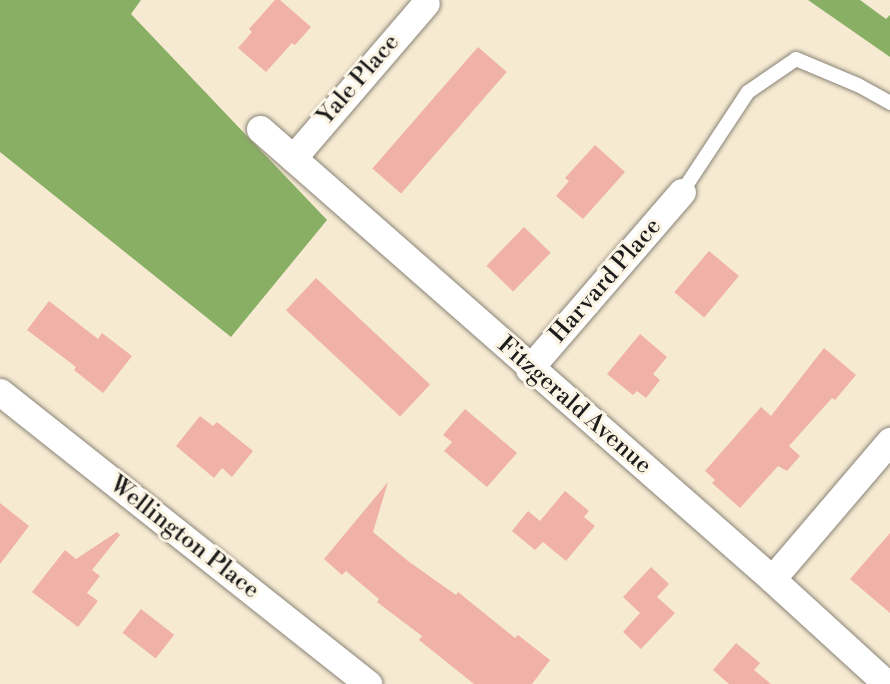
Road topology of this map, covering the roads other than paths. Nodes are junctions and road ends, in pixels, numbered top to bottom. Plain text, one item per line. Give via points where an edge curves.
1 (426, 3) dead end
2 (890, 103) edge
3 (260, 129) dead end
4 (293, 158) junction
5 (682, 192) joint
6 (529, 369) junction
7 (0, 392) edge
8 (890, 441) edge
9 (772, 579) junction
10 (368, 684) edge
11 (887, 684) edge

1 - 4 street, Yale Place
2 - 5 lane via 796,59 748,92
3 - 4 street, Fitzgerald Avenue
4 - 6 street, Fitzgerald Avenue
5 - 6 street, Harvard Place
6 - 9 street, Fitzgerald Avenue
7 - 10 street, Wellington Place
8 - 9 street
9 - 11 street, Fitzgerald Avenue

